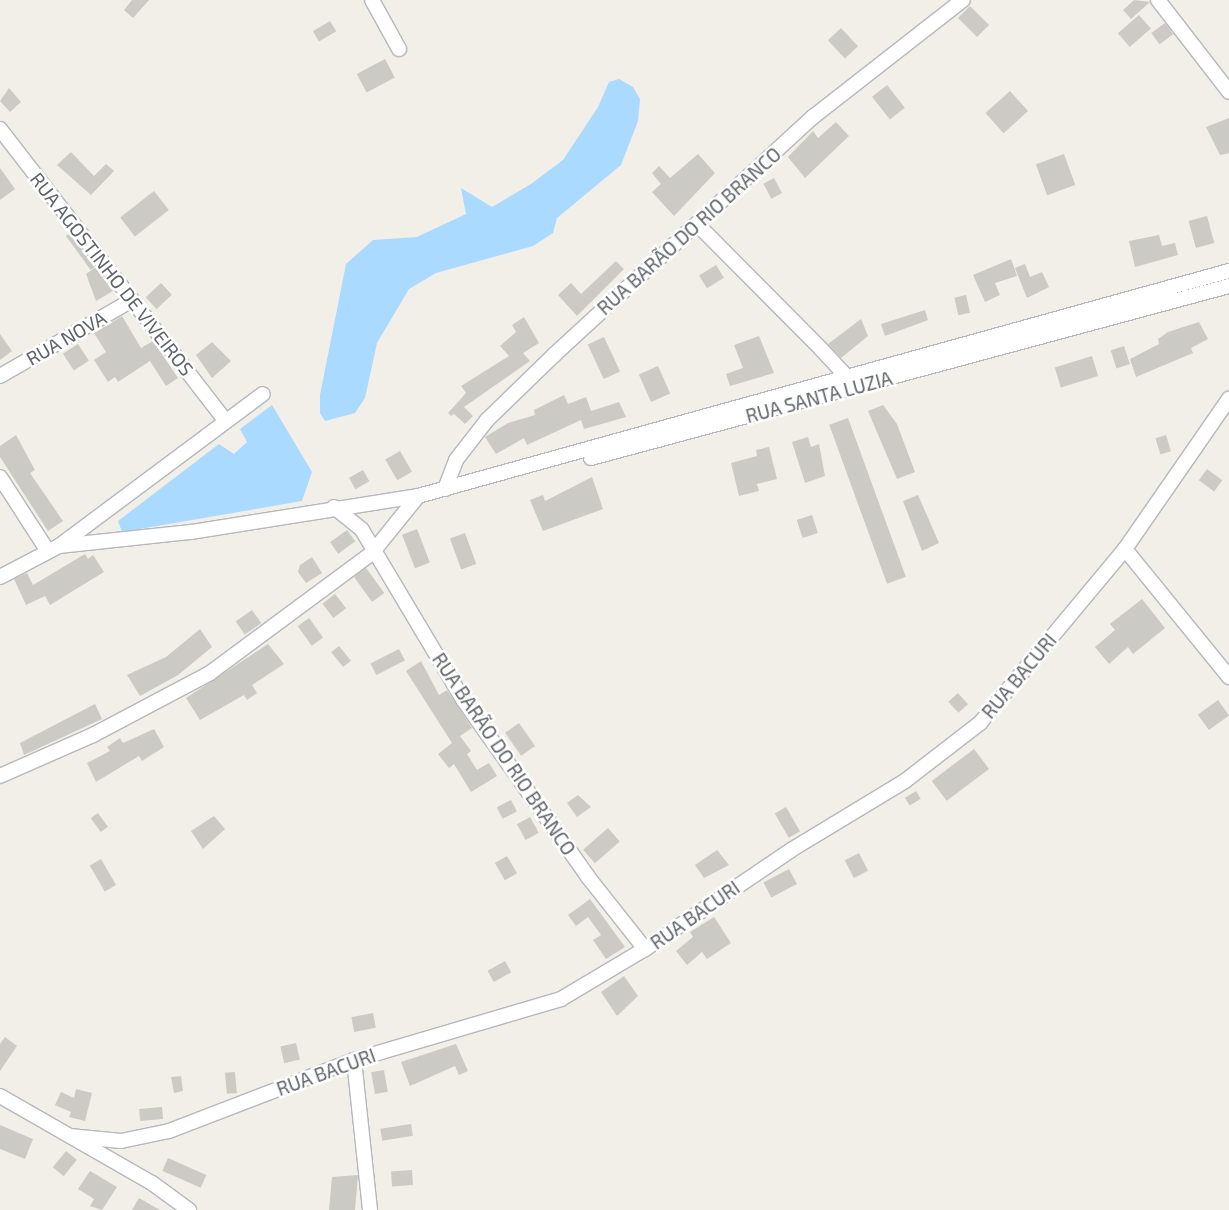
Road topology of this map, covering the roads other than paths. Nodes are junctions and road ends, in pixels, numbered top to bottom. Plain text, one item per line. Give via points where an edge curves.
1 (372, 0) edge
2 (963, 0) edge
3 (1158, 0) edge
4 (399, 48) dead end
5 (1229, 92) edge
6 (0, 129) edge
7 (697, 224) junction
8 (1229, 271) edge
9 (1229, 286) edge
10 (132, 300) junction
11 (0, 376) edge
12 (845, 384) junction
13 (263, 394) dead end
14 (1229, 399) edge
15 (225, 420) junction
16 (0, 477) edge
17 (446, 489) junction
18 (414, 502) junction
19 (334, 506) junction
20 (53, 548) junction
21 (1125, 549) junction
22 (372, 553) junction
23 (0, 577) edge
24 (1229, 677) edge
25 (0, 776) edge
26 (645, 949) junction
27 (354, 1060) junction
28 (0, 1096) edge
29 (70, 1136) junction
30 (189, 1210) edge
31 (370, 1210) edge

1 - 4 street
2 - 7 street, RUA BARÃO DO RIO BRANCO via 813,117
3 - 5 street
6 - 10 street, RUA AGOSTINHO DE VIVEIROS
7 - 12 street
7 - 17 street, RUA BARÃO DO RIO BRANCO via 487,420 456,460
8 - 12 street, RUA SANTA LUZIA
9 - 12 street, RUA SANTA LUZIA
10 - 11 street, RUA NOVA
10 - 15 street, RUA AGOSTINHO DE VIVEIROS
12 - 17 street, RUA SANTA LUZIA
12 - 18 street, RUA SANTA LUZIA
13 - 15 street
14 - 21 street, RUA BACURI
15 - 20 street
16 - 20 street
17 - 18 street, RUA SANTA LUZIA
18 - 19 street
18 - 22 street
19 - 20 street via 191,532
19 - 22 street, RUA BARÃO DO RIO BRANCO via 362,530
20 - 23 street
21 - 24 street
21 - 26 street, RUA BACURI via 961,740
22 - 25 street via 210,673 93,736
22 - 26 street, RUA BARÃO DO RIO BRANCO via 464,701 588,876
26 - 27 street, RUA BACURI via 561,999
27 - 29 street, RUA BACURI via 169,1131 120,1142
27 - 31 street
28 - 29 street, RUA BACURI
29 - 30 street

